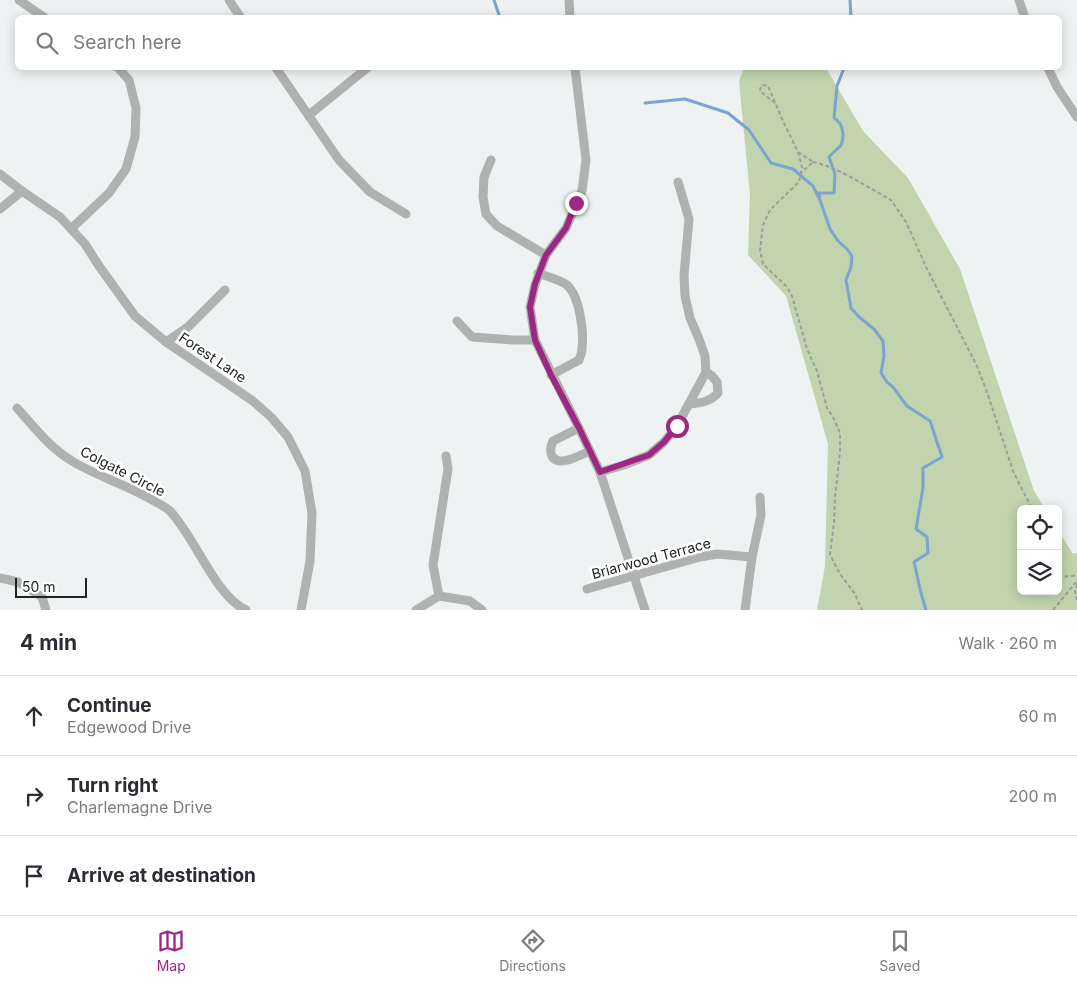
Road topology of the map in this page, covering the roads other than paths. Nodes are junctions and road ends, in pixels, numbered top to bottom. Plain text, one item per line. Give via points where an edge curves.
1 (19, 0) edge
2 (229, 0) edge
3 (569, 0) edge
4 (1019, 0) edge
5 (42, 15) edge
6 (239, 15) edge
7 (570, 15) edge
8 (1024, 15) edge
9 (120, 70) edge
10 (277, 70) edge
11 (364, 70) edge
12 (575, 70) edge
13 (1049, 70) edge
14 (309, 114) junction
15 (1077, 117) edge
16 (491, 160) dead end
17 (0, 174) edge
18 (678, 182) dead end
19 (22, 191) junction
20 (0, 209) edge
21 (406, 214) dead end
22 (72, 229) junction
23 (546, 255) junction
24 (538, 272) junction
25 (225, 290) dead end
26 (457, 321) dead end
27 (535, 340) junction
28 (166, 342) junction
29 (706, 372) junction
30 (551, 375) junction
31 (689, 404) junction
32 (17, 408) dead end
33 (579, 428) junction
34 (590, 451) junction
35 (446, 456) dead end
36 (600, 472) junction
37 (760, 498) dead end
38 (752, 557) junction
39 (634, 576) junction
40 (0, 578) edge
41 (587, 589) dead end
42 (439, 596) junction
43 (46, 610) edge
44 (246, 610) edge
45 (301, 610) edge
46 (416, 610) edge
47 (482, 610) edge
48 (644, 610) edge
49 (745, 610) edge

1 - 5 street
2 - 6 street
3 - 7 street
4 - 8 street
9 - 22 street via 128,80 136,108 135,137 126,169 109,193
10 - 14 street
11 - 14 street
12 - 23 street via 586,160 582,191 566,228
13 - 15 street
14 - 21 street via 339,160 370,192
16 - 23 street via 484,177 486,214 497,226
17 - 19 street, Forest Lane
18 - 29 street via 689,219 685,296 705,356
19 - 20 street
19 - 22 street, Forest Lane
22 - 28 street, Forest Lane via 135,316
23 - 24 street
24 - 27 street via 530,307
24 - 30 street via 566,284 577,300 582,330 579,360
25 - 28 street via 188,326
26 - 27 street via 472,337
27 - 30 street
28 - 45 street, Forest Lane via 253,401 288,437 305,472 312,513 310,561
29 - 31 street
29 - 31 street via 717,382 718,393 710,400
30 - 33 street
31 - 36 street via 677,426 649,455
32 - 44 street, Colgate Circle via 45,440 71,460 169,510 187,532 220,586 239,607
33 - 34 street
33 - 34 street via 553,441 551,456 561,461
34 - 36 street
35 - 42 street via 448,469 433,566
36 - 39 street
37 - 38 street via 761,515
38 - 39 street, Briarwood Terrace via 700,556
38 - 49 street
39 - 41 street, Briarwood Terrace
39 - 48 street
40 - 43 street via 18,582 42,597
42 - 46 street
42 - 47 street via 470,601

